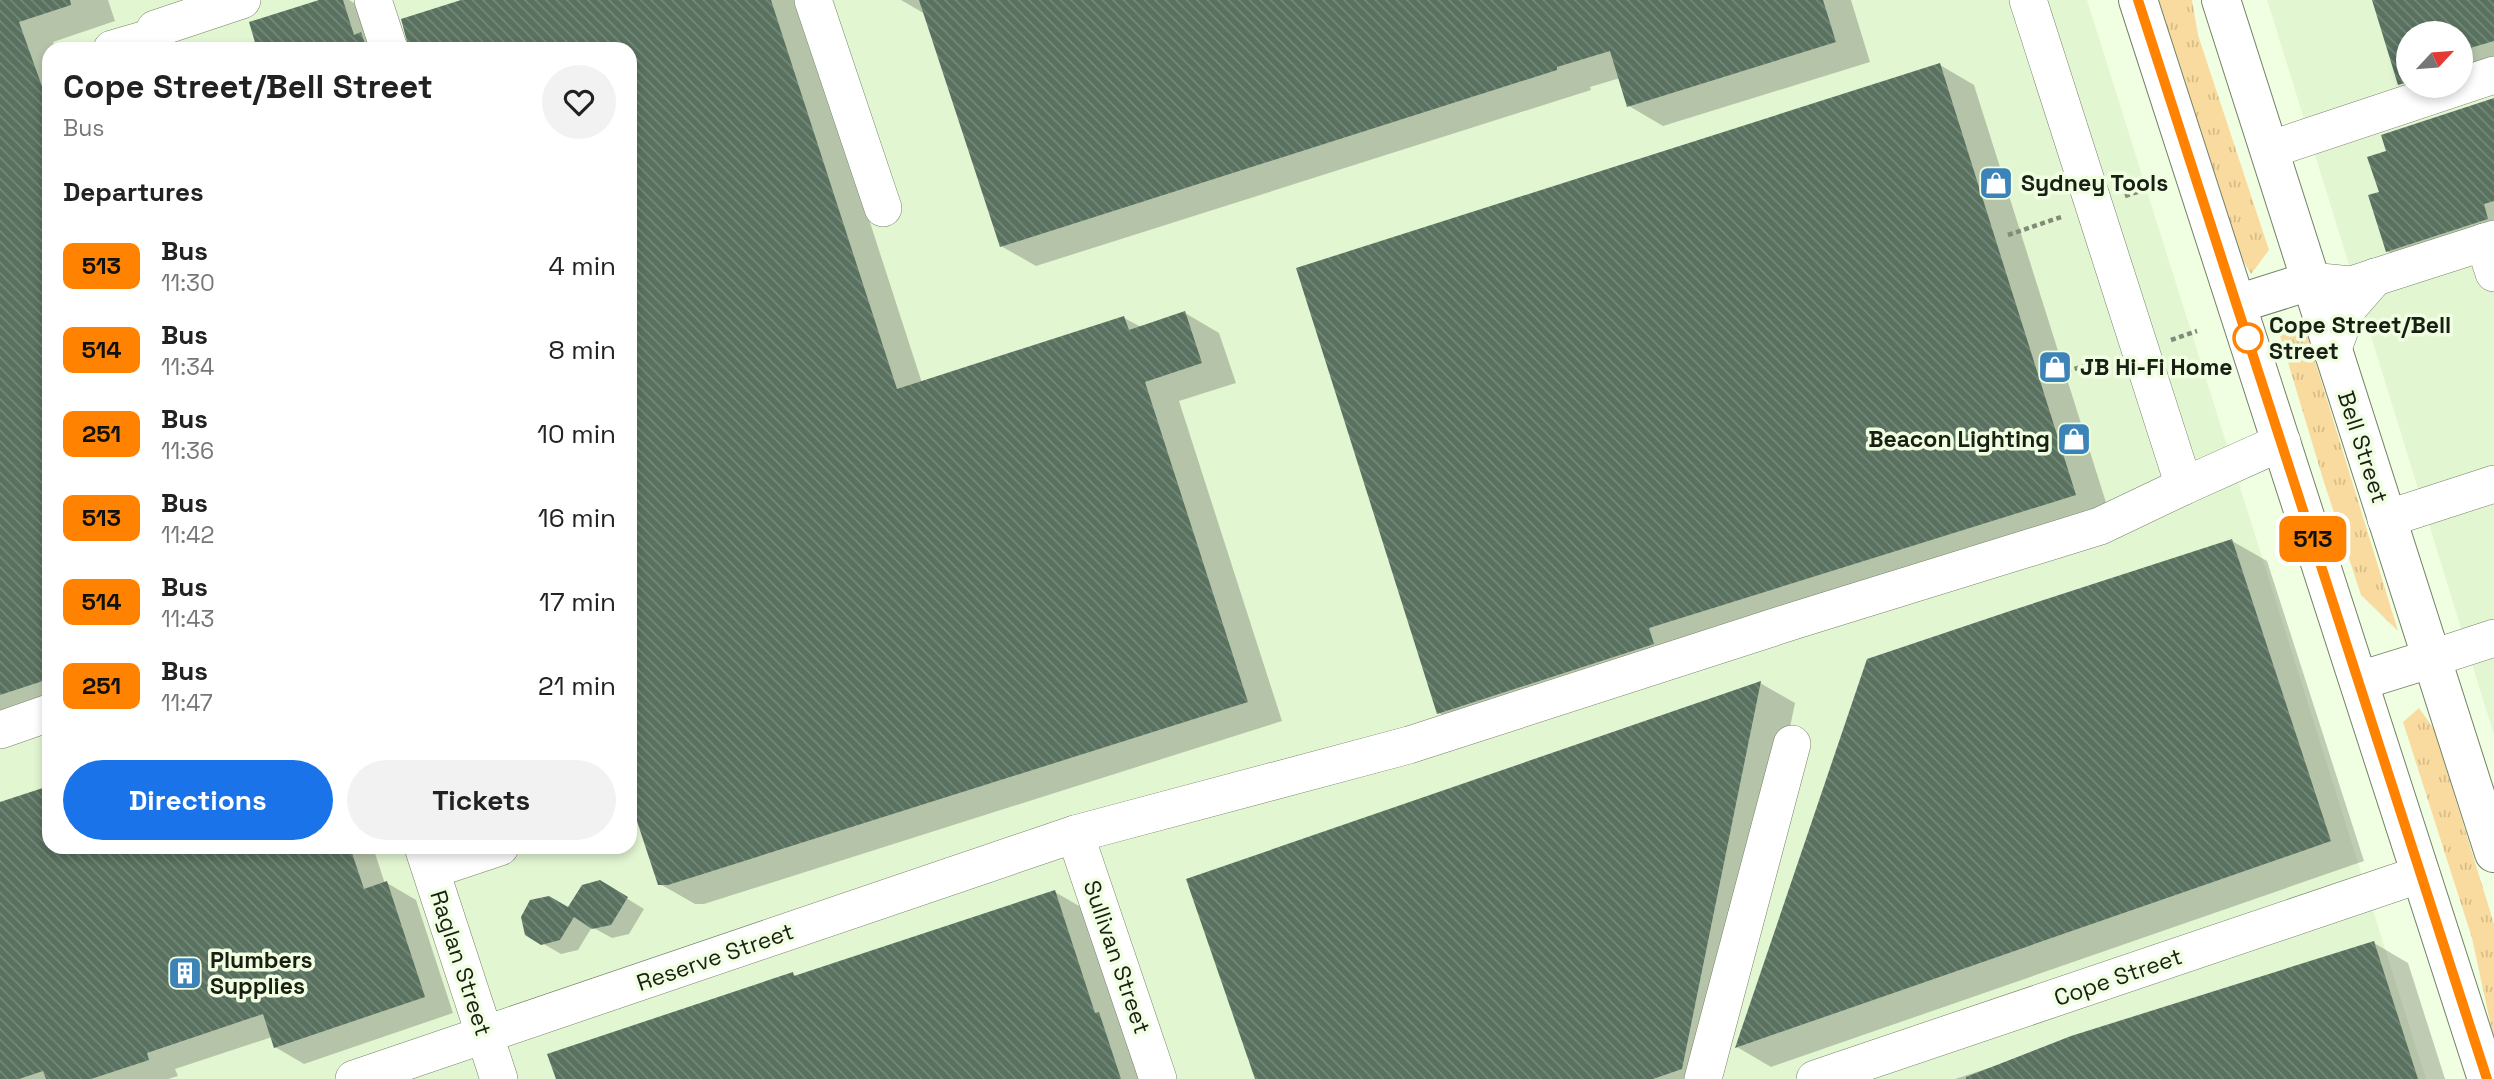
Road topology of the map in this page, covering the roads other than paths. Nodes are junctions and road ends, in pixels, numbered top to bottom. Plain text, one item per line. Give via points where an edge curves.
1 (242, 0) edge
2 (373, 0) edge
3 (813, 0) edge
4 (2028, 0) edge
5 (2138, 0) edge
6 (2221, 0) edge
7 (155, 28) edge
8 (126, 42) edge
9 (387, 42) edge
10 (2494, 52) edge
11 (2473, 59) edge
12 (2494, 75) edge
13 (2396, 84) edge
14 (2265, 137) junction
15 (883, 208) dead end
16 (2491, 251) edge
17 (2375, 277) junction
18 (2310, 281) junction
19 (2237, 304) junction
20 (2332, 351) junction
21 (2282, 442) junction
22 (2494, 484) edge
23 (2184, 486) junction
24 (2386, 519) junction
25 (2494, 638) edge
26 (2433, 658) junction
27 (2359, 681) junction
28 (42, 715) edge
29 (0, 730) edge
30 (1791, 744) dead end
31 (1075, 835) junction
32 (2494, 853) edge
33 (454, 854) edge
34 (427, 858) edge
35 (2421, 874) junction
36 (484, 1035) junction
37 (354, 1079) edge
38 (499, 1079) edge
39 (1158, 1079) edge
40 (1703, 1079) edge
41 (1815, 1079) edge
42 (2487, 1079) edge

1 - 7 street
2 - 9 street
3 - 15 street
4 - 23 street
5 - 19 highway
6 - 14 highway, Bell Street
7 - 8 street
10 - 11 street
12 - 14 street via 2336,128
13 - 14 street
14 - 18 highway, Bell Street
16 - 17 street
17 - 18 street via 2351,285
17 - 20 street via 2348,308
18 - 19 highway
18 - 20 highway, Bell Street
19 - 21 highway
20 - 24 highway, Bell Street
21 - 23 street, Reserve Street
21 - 27 highway
22 - 24 street
23 - 31 street, Reserve Street via 2100,526 1409,745
24 - 26 highway, Bell Street
25 - 26 street
26 - 27 highway
26 - 32 highway, Bell Street
27 - 35 highway
28 - 29 street
30 - 40 street
31 - 36 street, Reserve Street
31 - 39 street, Sullivan Street
33 - 34 street
34 - 36 street, Raglan Street
35 - 41 street, Cope Street
35 - 42 highway
36 - 37 street, Reserve Street
36 - 38 street, Raglan Street

